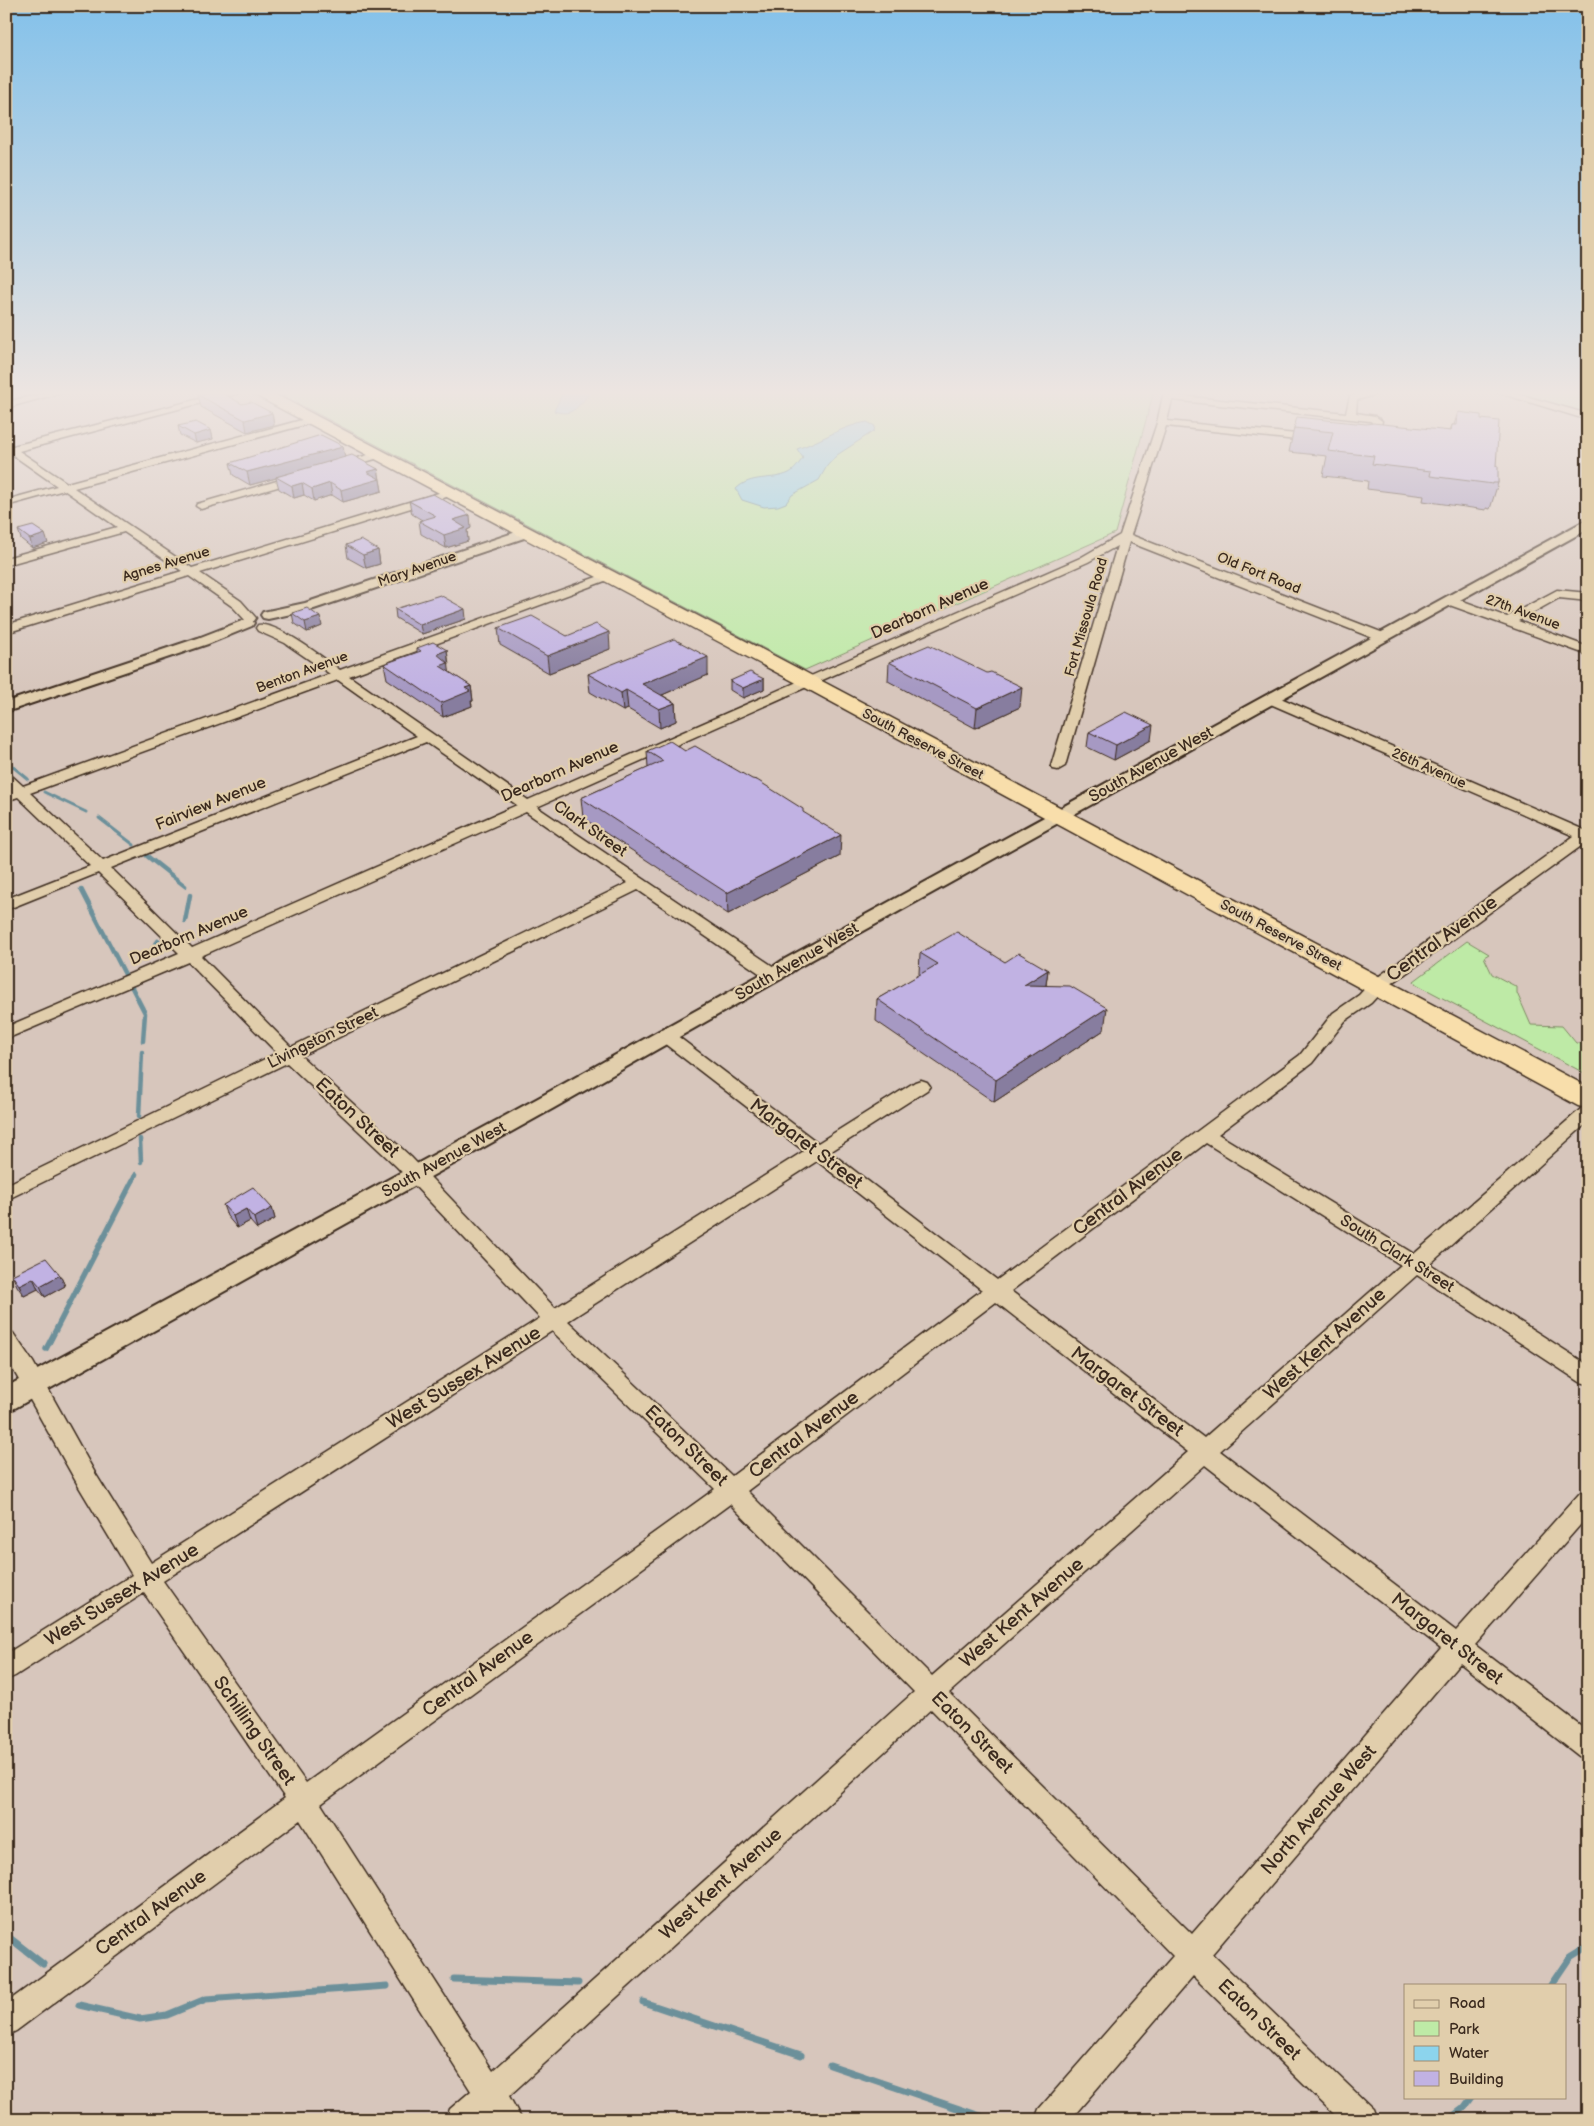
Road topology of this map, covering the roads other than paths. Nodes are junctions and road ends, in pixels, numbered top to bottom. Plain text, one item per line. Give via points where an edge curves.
1 (51, 490) edge
2 (72, 490) edge
3 (257, 490) edge
4 (446, 490) edge
5 (1140, 490) edge
6 (449, 492) junction
7 (6, 503) edge
8 (201, 506) dead end
9 (1588, 523) edge
10 (126, 528) junction
11 (525, 533) junction
12 (1125, 538) junction
13 (6, 562) edge
14 (189, 573) junction
15 (609, 576) junction
16 (1588, 597) edge
17 (1448, 600) junction
18 (262, 621) junction
19 (1508, 622) junction
20 (6, 629) edge
21 (1382, 638) junction
22 (1588, 651) edge
23 (338, 675) junction
24 (809, 682) junction
25 (1271, 699) junction
26 (6, 707) edge
27 (428, 736) junction
28 (1058, 766) dead end
29 (11, 789) edge
30 (527, 806) junction
31 (1058, 815) junction
32 (1587, 835) edge
33 (101, 866) junction
34 (639, 884) junction
35 (6, 905) edge
36 (191, 955) junction
37 (774, 975) junction
38 (1377, 986) junction
39 (6, 1034) edge
40 (666, 1036) junction
41 (289, 1055) junction
42 (921, 1086) dead end
43 (1588, 1099) edge
44 (1588, 1112) edge
45 (1205, 1134) junction
46 (818, 1153) junction
47 (416, 1175) junction
48 (6, 1193) edge
49 (1415, 1264) junction
50 (996, 1291) junction
51 (554, 1320) junction
52 (6, 1340) edge
53 (1588, 1376) edge
54 (34, 1384) junction
55 (6, 1400) edge
56 (1206, 1452) junction
57 (731, 1490) junction
58 (1588, 1500) edge
59 (148, 1579) junction
60 (1458, 1647) junction
61 (6, 1668) edge
62 (932, 1692) junction
63 (1588, 1747) edge
64 (303, 1802) junction
65 (1193, 1956) junction
66 (6, 2021) edge
67 (490, 2094) junction
68 (461, 2120) edge
69 (507, 2120) edge
70 (1050, 2120) edge
71 (1362, 2120) edge

1 - 7 street
2 - 10 street
3 - 8 street
4 - 6 highway, South Reserve Street
5 - 12 street, Fort Missoula Road
6 - 11 highway, South Reserve Street
6 - 14 street, Agnes Avenue
9 - 17 street, South Avenue West
10 - 13 street
10 - 14 street
11 - 15 highway, South Reserve Street
11 - 18 street, Mary Avenue
12 - 21 street, Old Fort Road
12 - 24 street, Dearborn Avenue via 1084,560
12 - 28 street, Fort Missoula Road
14 - 18 street
14 - 20 street, Agnes Avenue
15 - 23 street, Benton Avenue
15 - 24 highway, South Reserve Street
16 - 19 street via 1557,594
17 - 19 street, 27th Avenue
17 - 21 street, South Avenue West
18 - 23 street, Clark Street
18 - 26 street
19 - 22 street, 27th Avenue
21 - 25 street, South Avenue West
23 - 27 street, Clark Street
23 - 29 street, Benton Avenue
24 - 30 street, Dearborn Avenue
24 - 31 highway, South Reserve Street
25 - 31 street, South Avenue West
25 - 32 street, 26th Avenue
27 - 30 street, Clark Street
27 - 33 street, Fairview Avenue
29 - 33 street, Eaton Street
30 - 34 street, Clark Street
30 - 36 street, Dearborn Avenue
31 - 37 street, South Avenue West
31 - 38 highway, South Reserve Street
32 - 38 street, Central Avenue
33 - 35 street, Fairview Avenue
33 - 36 street, Eaton Street
34 - 37 street, Clark Street
34 - 41 street, Livingston Street
36 - 39 street, Dearborn Avenue
36 - 41 street, Eaton Street
37 - 40 street, South Avenue West
38 - 43 highway, South Reserve Street
38 - 45 street, Central Avenue via 1339,1017 1306,1059
40 - 46 street, Margaret Street
40 - 47 street, South Avenue West
41 - 47 street, Eaton Street
41 - 48 street, Livingston Street
42 - 46 street, West Sussex Avenue
44 - 49 street, West Kent Avenue
45 - 49 street, South Clark Street
45 - 50 street, Central Avenue
46 - 50 street, Margaret Street
46 - 51 street, West Sussex Avenue
47 - 51 street, Eaton Street
47 - 54 street, South Avenue West
49 - 53 street, South Clark Street
49 - 56 street, West Kent Avenue
50 - 56 street, Margaret Street
50 - 57 street, Central Avenue
51 - 57 street, Eaton Street
51 - 59 street, West Sussex Avenue
52 - 54 street, Schilling Street
54 - 55 street, South Avenue West
54 - 59 street, Schilling Street via 87,1480
56 - 60 street, Margaret Street
56 - 62 street, West Kent Avenue
57 - 62 street, Eaton Street
57 - 64 street, Central Avenue
58 - 60 street, North Avenue West
59 - 61 street, West Sussex Avenue
59 - 64 street, Schilling Street
60 - 63 street, Margaret Street
60 - 65 street, North Avenue West
62 - 65 street, Eaton Street
62 - 67 street, West Kent Avenue
64 - 66 street, Central Avenue
64 - 67 street, Schilling Street
65 - 70 street, North Avenue West
65 - 71 street, Eaton Street
67 - 68 street, West Kent Avenue
67 - 69 street, Schilling Street

